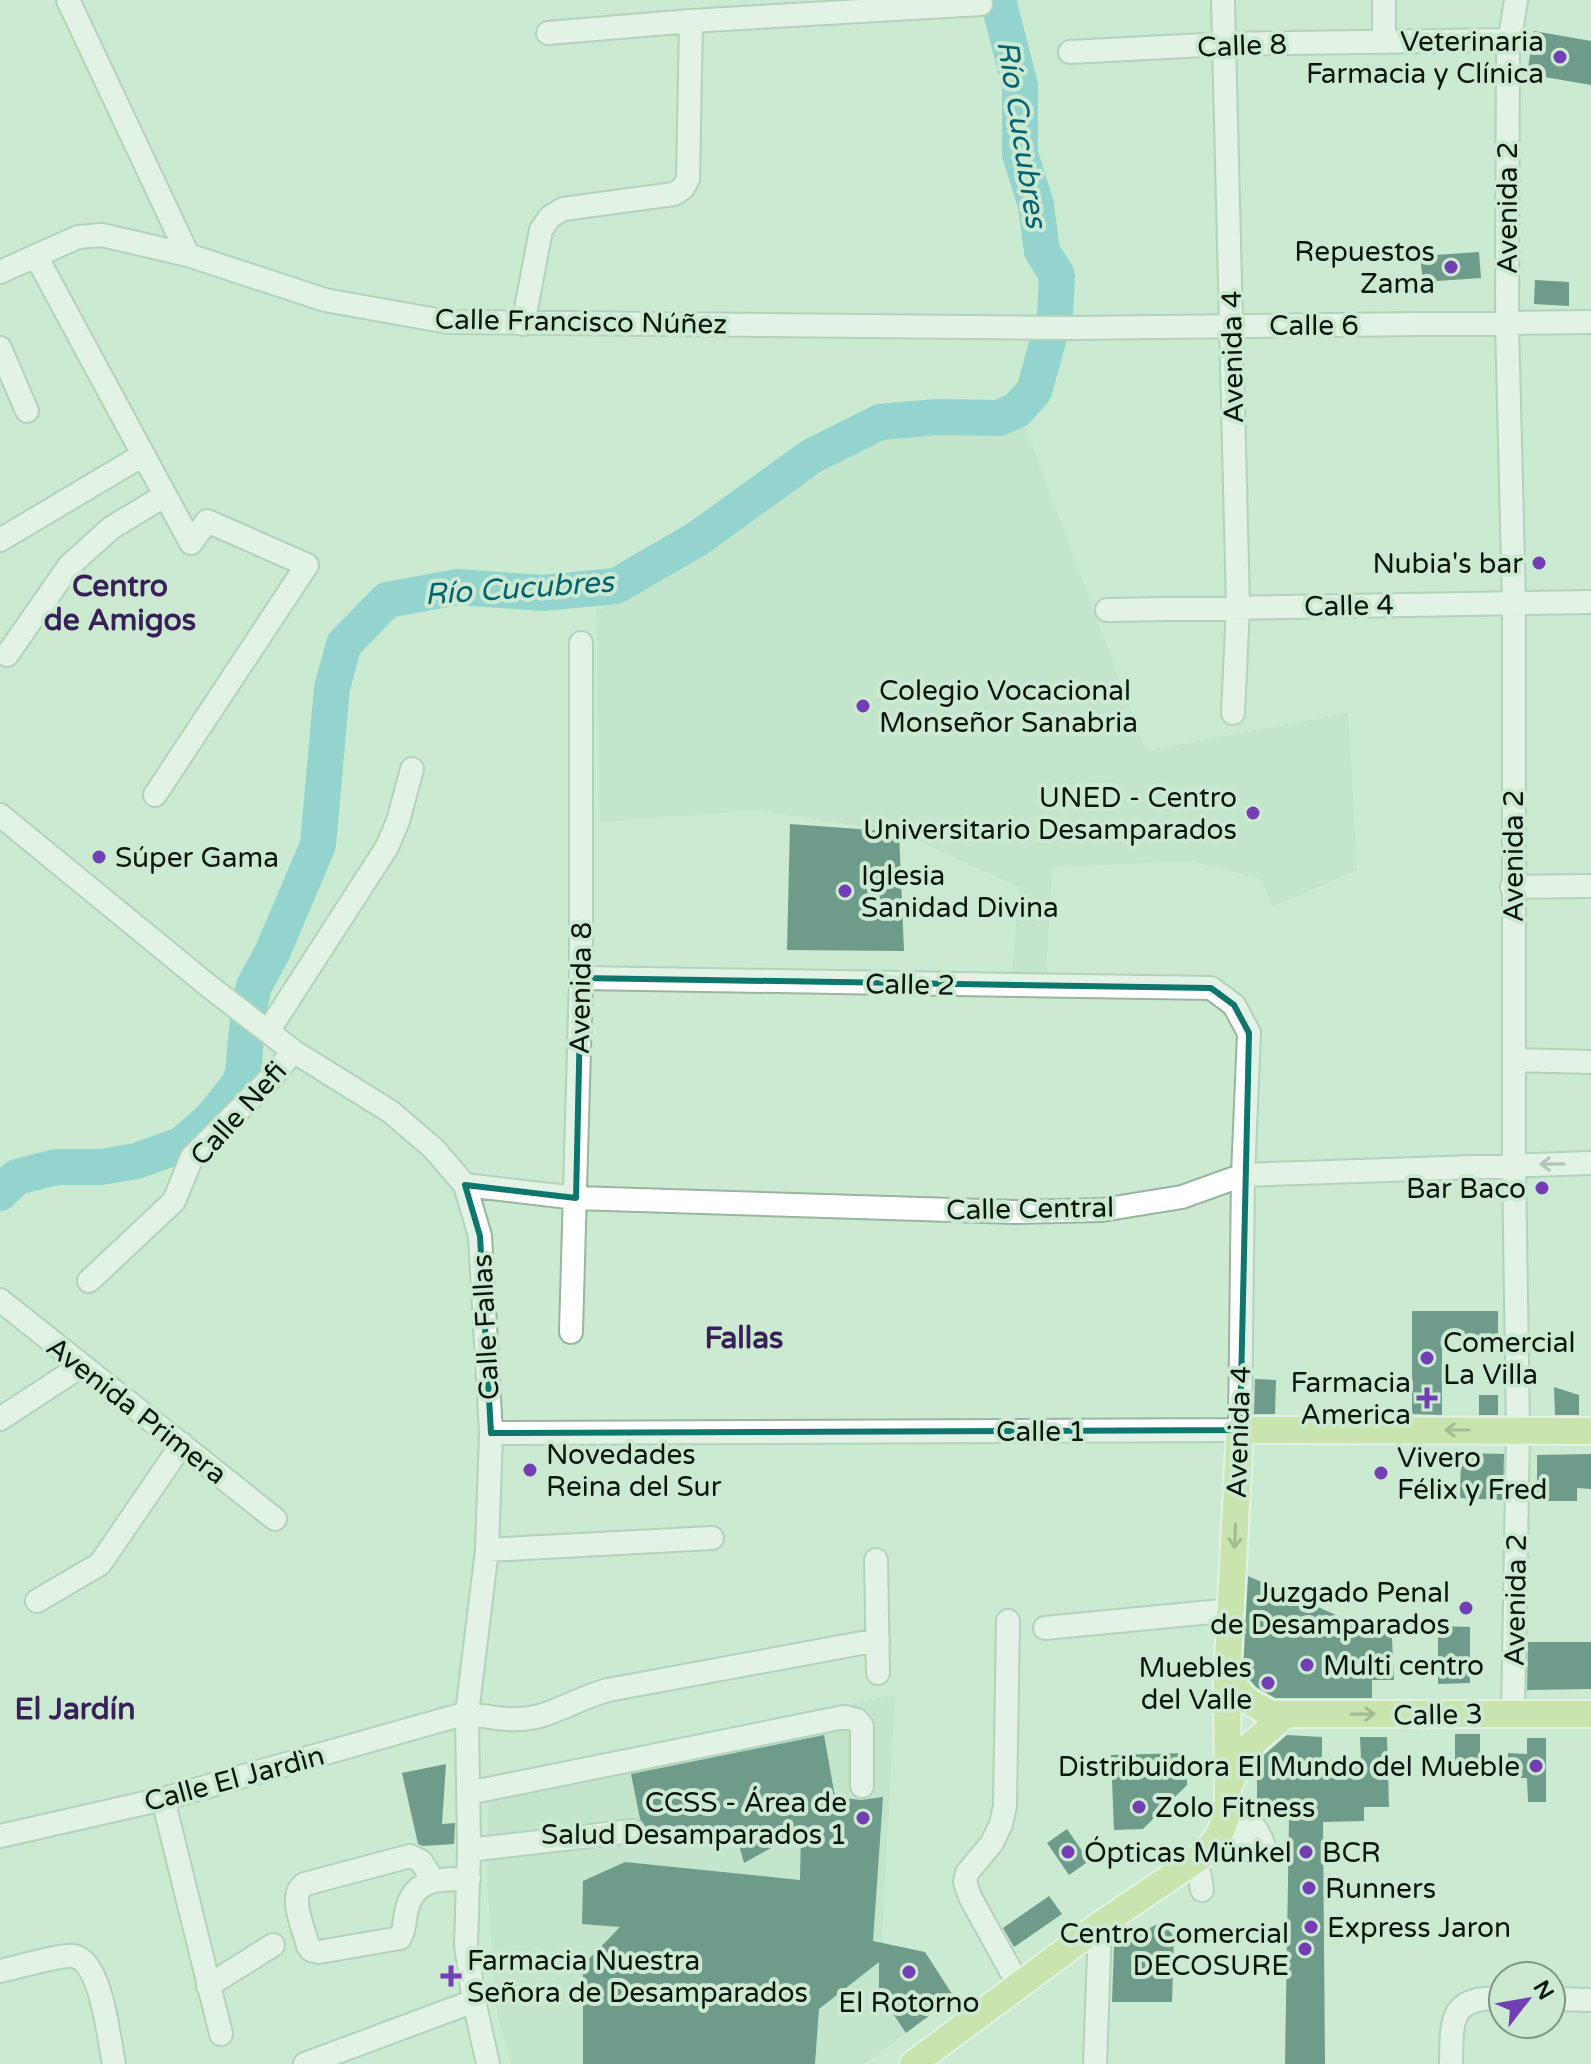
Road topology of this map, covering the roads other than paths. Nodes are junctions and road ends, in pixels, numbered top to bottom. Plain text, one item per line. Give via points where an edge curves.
1 (68, 0) edge
2 (1223, 0) edge
3 (1384, 0) edge
4 (1516, 0) edge
5 (981, 4) dead end
6 (691, 21) junction
7 (548, 33) dead end
8 (1510, 40) junction
9 (1384, 42) junction
10 (1224, 44) junction
11 (1070, 52) dead end
12 (188, 255) junction
13 (36, 256) junction
14 (0, 272) edge
15 (1591, 322) edge
16 (523, 324) junction
17 (1507, 324) junction
18 (1232, 325) junction
19 (1036, 327) joint
20 (0, 348) edge
21 (27, 411) dead end
22 (143, 455) junction
23 (164, 496) junction
24 (0, 540) edge
25 (1514, 602) junction
26 (1591, 602) edge
27 (1238, 607) junction
28 (1107, 610) dead end
29 (581, 643) dead end
30 (7, 655) dead end
31 (1233, 713) dead end
32 (412, 769) dead end
33 (155, 795) dead end
34 (0, 815) edge
35 (1591, 886) edge
36 (1512, 887) junction
37 (581, 978) junction
38 (1234, 1005) joint
39 (266, 1028) junction
40 (293, 1051) junction
41 (1514, 1060) junction
42 (1590, 1062) edge
43 (1591, 1163) edge
44 (1514, 1165) junction
45 (1243, 1175) junction
46 (465, 1185) junction
47 (576, 1198) junction
48 (89, 1281) dead end
49 (0, 1300) edge
50 (571, 1332) dead end
51 (81, 1366) junction
52 (0, 1419) edge
53 (1240, 1430) junction
54 (1518, 1430) junction
55 (1591, 1431) edge
56 (491, 1433) junction
57 (182, 1444) junction
58 (275, 1519) dead end
59 (712, 1538) dead end
60 (487, 1550) junction
61 (876, 1560) dead end
62 (37, 1601) dead end
63 (1232, 1610) junction
64 (1008, 1621) dead end
65 (1045, 1628) dead end
66 (878, 1640) junction
67 (878, 1673) dead end
68 (1227, 1678) junction
69 (467, 1713) junction
70 (1513, 1713) junction
71 (1591, 1714) edge
72 (1285, 1715) junction
73 (862, 1786) dead end
74 (468, 1793) junction
75 (163, 1799) junction
76 (1227, 1807) junction
77 (633, 1831) dead end
78 (0, 1836) edge
79 (1256, 1848) dead end
80 (469, 1850) junction
81 (1198, 1858) junction
82 (432, 1879) junction
83 (469, 1879) junction
84 (1202, 1890) dead end
85 (1100, 1925) junction
86 (273, 1945) dead end
87 (0, 1971) edge
88 (1018, 1984) junction
89 (208, 1986) junction
90 (1487, 1997) edge
91 (1567, 1999) edge
92 (1591, 2000) edge
93 (474, 2001) junction
94 (221, 2034) dead end
95 (1103, 2046) edge
96 (114, 2064) edge
97 (305, 2064) edge
98 (488, 2064) edge
99 (913, 2064) edge
100 (1451, 2064) edge

1 - 12 street
2 - 10 street, Avenida 4
3 - 9 street
4 - 8 street, Avenida 2
5 - 6 street
6 - 7 street
6 - 16 street via 688,179 674,194 563,209 550,217 541,230
8 - 9 street, Calle 8
8 - 17 street, Avenida 2
9 - 10 street, Calle 8
10 - 11 street, Calle 8
10 - 18 street, Avenida 4
12 - 13 street, Calle Francisco Núñez via 102,235 78,237
12 - 16 street, Calle Francisco Núñez via 325,300 448,322
13 - 14 street, Calle Francisco Núñez
13 - 22 street
15 - 17 street, Calle 6
16 - 19 street, Calle Francisco Núñez
17 - 18 street, Calle 6
17 - 25 street, Avenida 2
18 - 19 street, Calle 6
18 - 27 street, Avenida 4
20 - 21 street
22 - 23 street
22 - 24 street
23 - 30 street via 111,528 80,555
23 - 33 street via 191,543 207,521 307,565
25 - 26 street, Calle 4
25 - 27 street, Calle 4
25 - 36 street, Avenida 2
27 - 28 street, Calle 4
27 - 31 street, Avenida 4
29 - 37 street, Avenida 8
32 - 39 street via 387,847
34 - 39 street, Calle Fallas
35 - 36 street
36 - 41 street, Avenida 2
37 - 38 street, Calle 2 via 1211,988
37 - 47 street, Avenida 8
38 - 45 street, Avenida 4 via 1249,1033
39 - 40 street, Calle Fallas
40 - 46 street, Calle Fallas via 391,1112
40 - 48 street, Calle Nefi via 192,1157 174,1201
41 - 42 street
41 - 44 street, Avenida 2
43 -> 44 street, Calle Central
44 - 45 street, Calle Central
44 - 54 street, Avenida 2
45 - 47 street, Calle Central via 1182,1197 1102,1210
45 - 53 street, Avenida 4
46 - 47 street, Calle Central
46 - 56 street, Calle Fallas via 480,1236
47 - 50 street, Avenida 8
49 - 51 street, Avenida Primera
51 - 52 street
51 - 57 street, Avenida Primera
54 -> 53 main road, Calle 1
53 - 56 street, Calle 1
53 -> 63 main road, Avenida 4
54 - 55 main road, Calle 1
54 - 70 street, Avenida 2
56 - 60 street, Calle Fallas
57 - 58 street, Avenida Primera
57 - 62 street via 100,1564
59 - 60 street
60 - 69 street, Calle Fallas
61 - 66 street
63 - 65 street
63 - 68 main road, Avenida 4
64 - 88 street via 1005,1806 992,1843 965,1882
66 - 67 street
66 - 69 street via 608,1690 523,1719
68 - 72 main road via 1257,1709
68 - 76 main road, Avenida 4
69 - 74 street, Calle Fallas
69 - 75 street, Calle El Jardìn
70 - 71 main road, Calle 3
72 -> 70 main road, Calle 3
72 - 76 main road via 1251,1745
73 - 74 street via 862,1726 844,1717
74 - 80 street, Calle Fallas
75 - 78 street, Calle El Jardìn
75 - 89 street
76 - 79 street via 1248,1819 1260,1834
76 - 81 main road via 1215,1842
77 - 80 street
80 - 83 street, Calle Fallas
81 - 84 street
81 - 85 main road via 1172,1885
82 - 82 street via 421,1861 410,1856 305,1884 296,1897 308,1946 319,1952 400,1938 410,1900
82 - 83 street
83 - 93 street, Calle Fallas via 466,1945
85 - 88 main road
85 - 95 street
86 - 89 street
87 - 96 street via 73,1956 85,1962 96,1977
88 - 99 main road
89 - 94 street
90 - 100 street via 1459,2010
91 - 92 street
93 - 97 street
93 - 98 street, Calle Fallas

